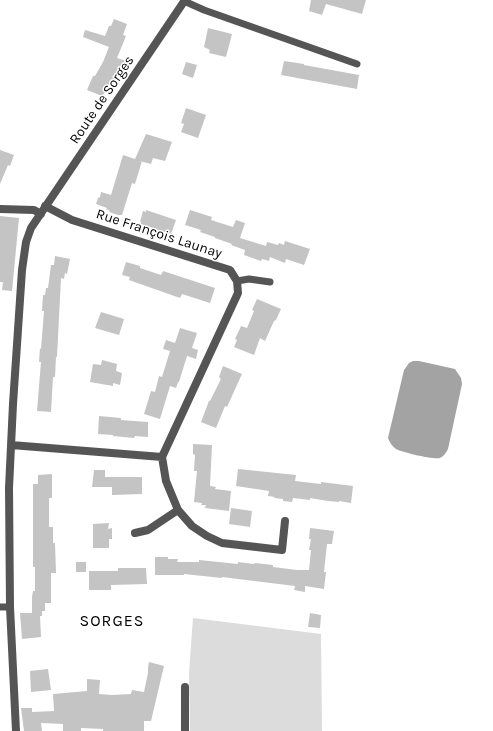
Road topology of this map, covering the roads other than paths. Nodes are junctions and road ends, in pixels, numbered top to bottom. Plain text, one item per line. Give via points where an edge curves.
1 (184, 0) edge
2 (357, 64) dead end
3 (45, 206) junction
4 (0, 209) edge
5 (41, 214) junction
6 (237, 281) junction
7 (270, 282) dead end
8 (11, 445) junction
9 (162, 457) junction
10 (178, 510) junction
11 (285, 521) dead end
12 (134, 533) dead end
13 (0, 607) edge
14 (10, 607) junction
15 (185, 687) dead end
16 (16, 731) edge
17 (185, 731) edge

1 - 2 lane via 204,10
1 - 3 street, Route de Sorges
3 - 5 street, Route de Sorges
3 - 6 street, Rue François Launay via 72,220 230,270
4 - 5 street via 34,210
5 - 8 street, Route de Sorges via 31,228 26,242 22,270
6 - 7 lane via 249,279
6 - 9 street via 238,293
8 - 9 street
8 - 14 street, Route de Sorges
9 - 10 street via 166,482
10 - 11 street via 192,526 222,543 282,550
10 - 12 street via 148,530
13 - 14 lane
14 - 16 street, Route de Sorges
15 - 17 street

